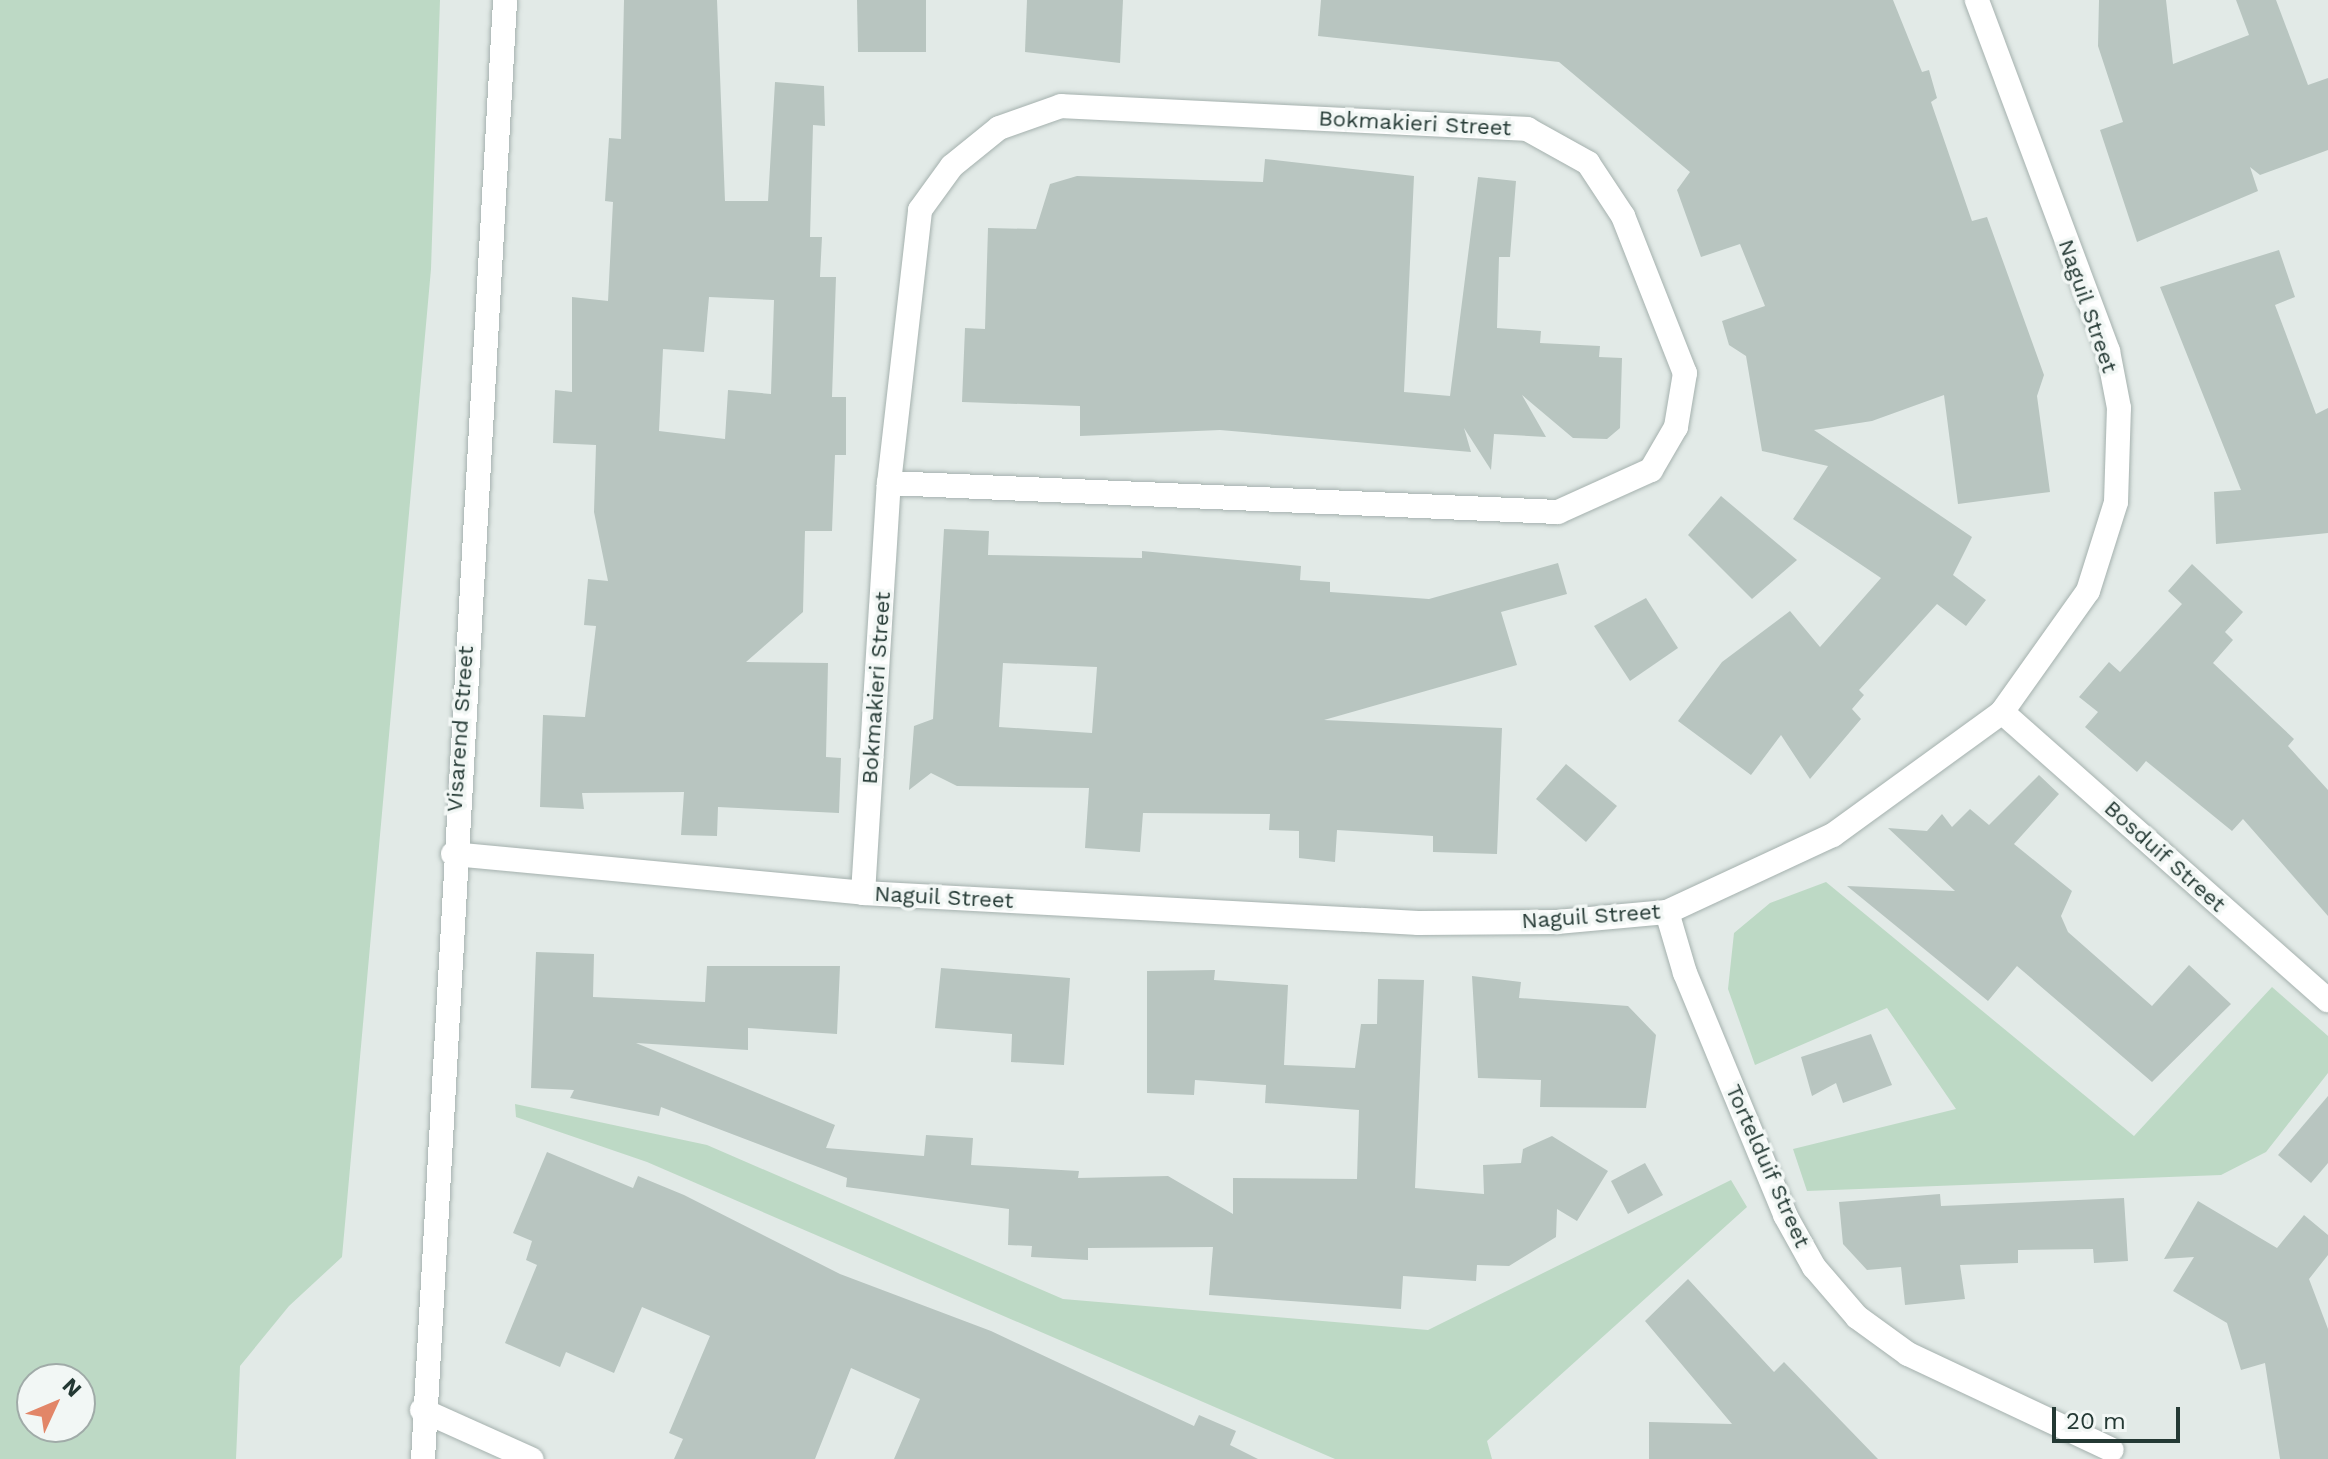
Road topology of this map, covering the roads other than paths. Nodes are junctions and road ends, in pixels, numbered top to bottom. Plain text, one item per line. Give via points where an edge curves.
1 (505, 0) edge
2 (1977, 0) edge
3 (889, 483) junction
4 (2002, 712) junction
5 (453, 854) junction
6 (863, 893) junction
7 (1667, 912) junction
8 (2328, 1000) edge
9 (422, 1410) junction
10 (2112, 1450) dead end
11 (423, 1459) edge
12 (531, 1459) edge

1 - 5 street, Visarend Street
2 - 4 street, Naguil Street via 2108,351 2119,408 2120,468 2106,546 2088,591
3 - 3 street, Bokmakieri Street via 920,210 952,166 999,128 1061,106 1527,129 1588,163 1623,216 1685,373 1676,427 1651,470 1558,512
3 - 6 street, Bokmakieri Street
4 - 7 street, Naguil Street via 1833,835
4 - 8 street, Bosduif Street
5 - 6 street, Naguil Street
5 - 9 street, Visarend Street
6 - 7 street, Naguil Street via 1418,923
7 - 10 street, Tortelduif Street via 1702,1016 1785,1215 1814,1267 1857,1317 1908,1354
9 - 11 street, Visarend Street
9 - 12 street

